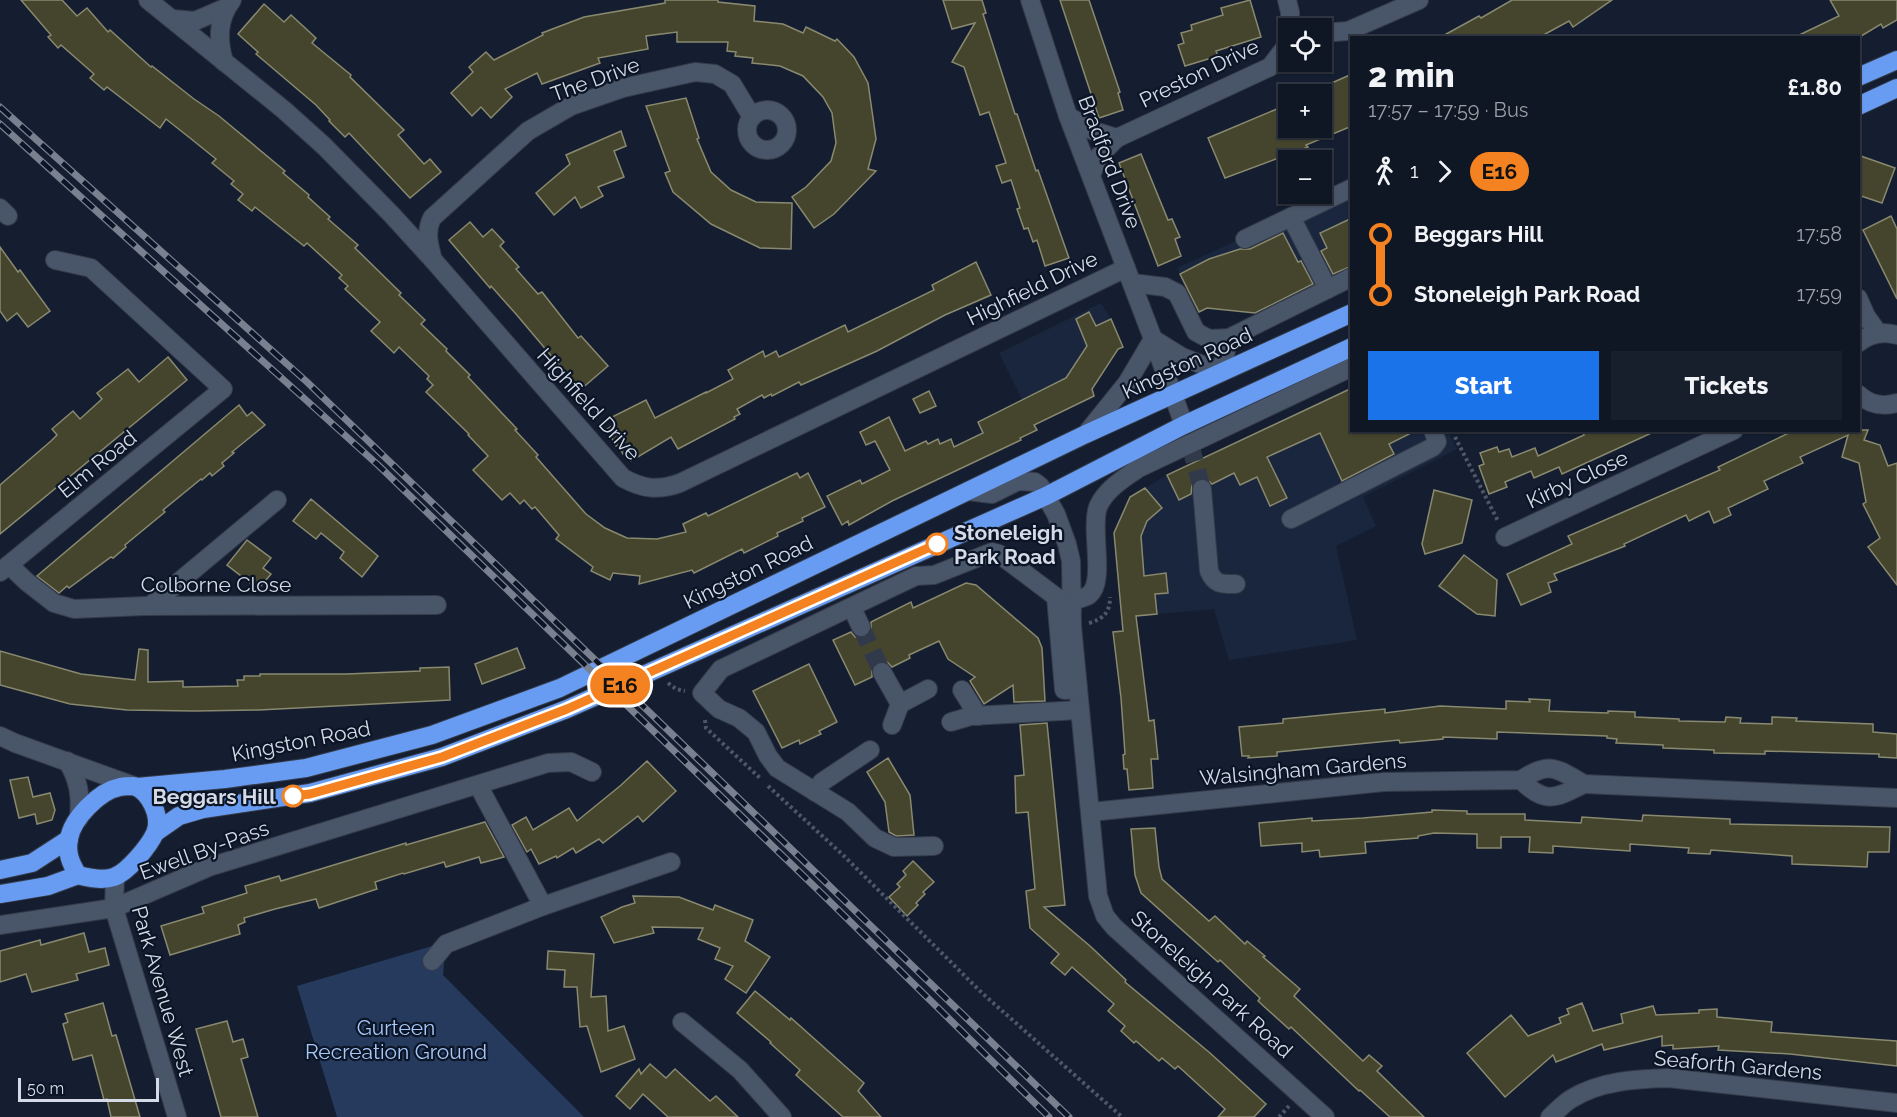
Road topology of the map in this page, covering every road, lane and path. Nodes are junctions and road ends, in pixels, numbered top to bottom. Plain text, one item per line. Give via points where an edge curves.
1 (148, 0) edge
2 (1030, 0) edge
3 (1287, 0) edge
4 (1419, 0) edge
5 (228, 4) edge
6 (1291, 18) edge
7 (173, 19) junction
8 (1332, 34) edge
9 (1278, 57) edge
10 (1897, 60) edge
11 (224, 62) junction
12 (1860, 76) edge
13 (1897, 88) edge
14 (1860, 105) edge
15 (1068, 116) junction
16 (752, 117) dead end
17 (1117, 138) junction
18 (1091, 175) junction
19 (1350, 189) edge
20 (392, 215) junction
21 (1291, 217) junction
22 (432, 218) junction
23 (1245, 239) dead end
24 (55, 260) dead end
25 (434, 261) junction
26 (1129, 275) junction
27 (1350, 278) edge
28 (1328, 289) junction
29 (1860, 302) edge
30 (1350, 314) edge
31 (1878, 333) junction
32 (1897, 335) edge
33 (1229, 338) junction
34 (1153, 339) junction
35 (1860, 342) edge
36 (1350, 348) edge
37 (1350, 368) edge
38 (1221, 372) junction
39 (1173, 394) junction
40 (1860, 396) edge
41 (1897, 403) edge
42 (1184, 425) junction
43 (1434, 432) edge
44 (1453, 432) edge
45 (1730, 432) edge
46 (1086, 434) junction
47 (1202, 489) tunnel mouth
48 (968, 491) junction
49 (1046, 496) junction
50 (277, 500) dead end
51 (1291, 519) dead end
52 (1505, 537) joint
53 (5, 569) edge
54 (1236, 584) dead end
55 (1109, 592) dead end
56 (437, 605) dead end
57 (150, 606) junction
58 (852, 608) junction
59 (1068, 609) junction
60 (861, 627) tunnel mouth
61 (882, 672) tunnel mouth
62 (676, 689) dead end
63 (928, 689) dead end
64 (1078, 689) junction
65 (962, 690) dead end
66 (702, 693) junction
67 (900, 704) junction
68 (1080, 710) junction
69 (978, 716) junction
70 (951, 722) dead end
71 (892, 725) dead end
72 (0, 736) edge
73 (870, 750) dead end
74 (67, 761) junction
75 (592, 772) dead end
76 (1521, 780) junction
77 (1584, 784) junction
78 (478, 785) junction
79 (136, 787) junction
80 (815, 792) junction
81 (1897, 798) edge
82 (1091, 812) junction
83 (79, 818) junction
84 (156, 831) junction
85 (69, 839) junction
86 (934, 846) dead end
87 (671, 862) dead end
88 (0, 870) edge
89 (78, 875) junction
90 (115, 877) junction
91 (0, 894) edge
92 (543, 906) junction
93 (114, 908) junction
94 (0, 925) edge
95 (432, 961) dead end
96 (682, 1022) dead end
97 (1897, 1103) edge
98 (177, 1117) edge
99 (782, 1117) edge
100 (1122, 1117) edge
101 (1325, 1117) edge
102 (1550, 1117) edge

1 - 7 street, Highfield Drive
2 - 15 street, Bradford Drive
3 - 6 street
4 - 8 street via 1348,31
5 - 7 street via 195,21
5 - 11 street via 218,39
7 - 11 street, Highfield Drive
9 - 17 street, Preston Drive via 1270,68
10 - 12 highway
11 - 20 street, Highfield Drive via 292,117
13 - 14 highway
15 - 17 street via 1091,130
15 - 18 street, Bradford Drive
16 - 22 street, The Drive via 732,84 715,74 695,72 623,88 571,106 528,131
17 - 18 street, Preston Drive via 1099,156
18 - 26 street, Bradford Drive
19 - 21 street
20 - 22 street
20 - 25 street, Highfield Drive
21 - 23 street
21 - 28 street
22 - 25 street via 427,227
24 - 53 street, Elm Road via 92,268 223,389
25 - 26 street, Highfield Drive via 623,478 645,488 659,489 680,483
26 - 33 street via 1177,293 1196,332 1209,339
26 - 34 street, Bradford Drive
27 - 28 street
28 - 33 street
29 - 31 street
30 - 38 highway, Kingston Road
31 - 32 street
31 - 35 street
33 - 38 street
34 - 38 street via 1182,357
34 - 39 street, Bradford Drive
34 - 46 street
36 - 42 highway
37 - 59 street via 1120,480 1098,507 1095,587
38 - 39 highway, Kingston Road
39 - 42 street, Bradford Drive
39 - 46 highway, Kingston Road
40 - 41 street via 1876,405
42 - 49 highway
43 - 51 street via 1437,442 1433,447
44 - 52 path
45 - 52 street, Kirby Close
46 - 48 highway, Kingston Road
47 - 54 street via 1209,571 1220,585
48 - 49 street via 992,494 1018,481 1028,481 1040,486
48 - 79 highway, Kingston Road via 560,688 432,735 306,768
49 - 59 street, Stoneleigh Park Road via 1071,561
49 - 84 highway via 567,709 452,753 310,794 203,809 179,816
50 - 57 street
53 - 57 street, Colborne Close via 54,603 74,609
55 - 59 path via 1110,604 1101,620
56 - 57 street, Colborne Close
58 - 59 street via 916,576 934,574 992,552
58 - 60 street
58 - 66 street via 721,669
59 - 64 street, Stoneleigh Park Road
59 - 64 street via 1064,690
61 - 67 street
62 - 66 path
63 - 67 street
64 - 68 street, Stoneleigh Park Road
65 - 69 street
66 - 80 street via 719,709 738,717 756,732 777,768
66 - 100 path via 706,728 843,855 982,993
67 - 71 street
68 - 69 street
68 - 82 street, Stoneleigh Park Road
69 - 70 street
72 - 74 street, Kingston Road
73 - 80 street via 822,782
74 - 79 street, Kingston Road
74 - 83 street via 79,786
75 - 78 street, Ewell By-Pass via 571,762 548,763
76 - 77 street, Walsingham Gardens via 1550,767
76 - 77 street, Walsingham Gardens via 1533,793 1549,798
76 - 82 street, Walsingham Gardens via 1384,782
77 - 81 street, Walsingham Gardens
78 - 92 street
78 - 93 street, Ewell By-Pass via 208,867
79 - 83 highway via 119,787 106,793
79 - 84 highway via 156,812
80 - 86 street via 848,812 875,838 894,847
82 - 101 street, Stoneleigh Park Road via 1098,896 1105,916
83 - 85 highway
84 - 90 highway via 143,852
85 - 88 highway via 32,863
85 - 89 highway via 69,861
87 - 92 street
89 - 90 highway via 93,879
89 - 91 highway via 48,886
90 - 93 street, Park Avenue West
92 - 95 street via 446,945
93 - 94 street, Ewell By-Pass
93 - 98 street, Park Avenue West
96 - 99 street via 740,1070
97 - 102 street, Seaforth Gardens via 1668,1078 1633,1079 1572,1098

